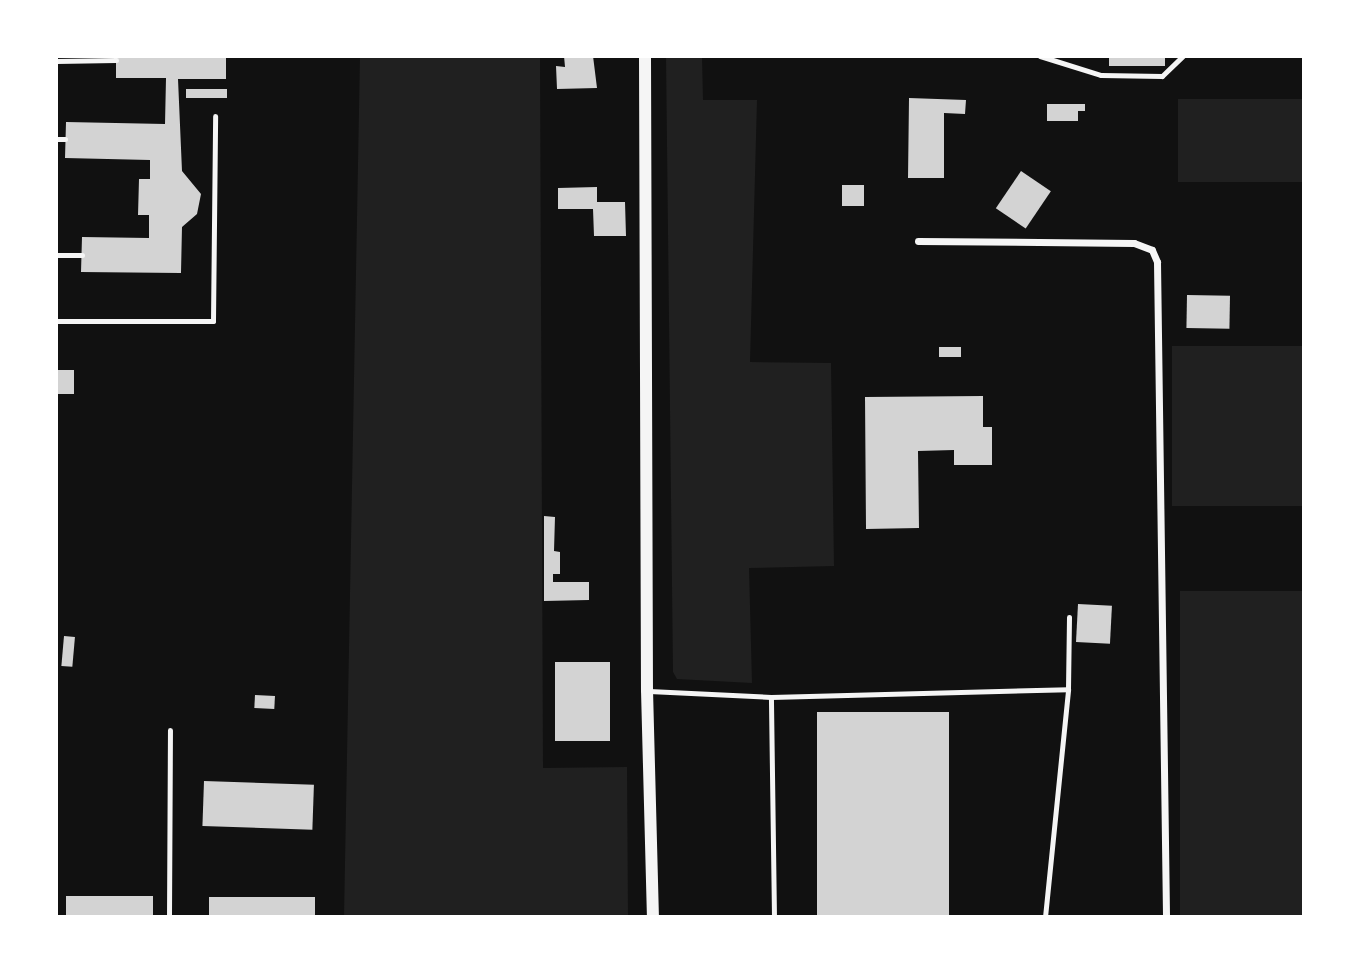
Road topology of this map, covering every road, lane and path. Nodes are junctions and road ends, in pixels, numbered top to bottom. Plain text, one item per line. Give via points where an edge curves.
1 (645, 56) edge
2 (1040, 56) edge
3 (1183, 56) edge
4 (116, 60) dead end
5 (56, 61) edge
6 (215, 116) dead end
7 (56, 139) edge
8 (65, 139) dead end
9 (918, 241) dead end
10 (56, 254) edge
11 (82, 255) dead end
12 (56, 321) edge
13 (1069, 617) dead end
14 (1068, 689) junction
15 (647, 690) junction
16 (771, 697) junction
17 (170, 730) dead end
18 (169, 917) edge
19 (653, 917) edge
20 (774, 917) edge
21 (1045, 917) edge
22 (1166, 917) edge

1 - 15 street
2 - 3 lane via 1101,75 1162,76
4 - 5 lane
6 - 12 lane via 213,321
7 - 8 lane
9 - 22 street via 1134,243 1152,250 1157,262
10 - 11 lane
13 - 14 lane
14 - 16 lane
14 - 21 lane
15 - 16 lane
15 - 19 street
16 - 20 lane
17 - 18 lane

